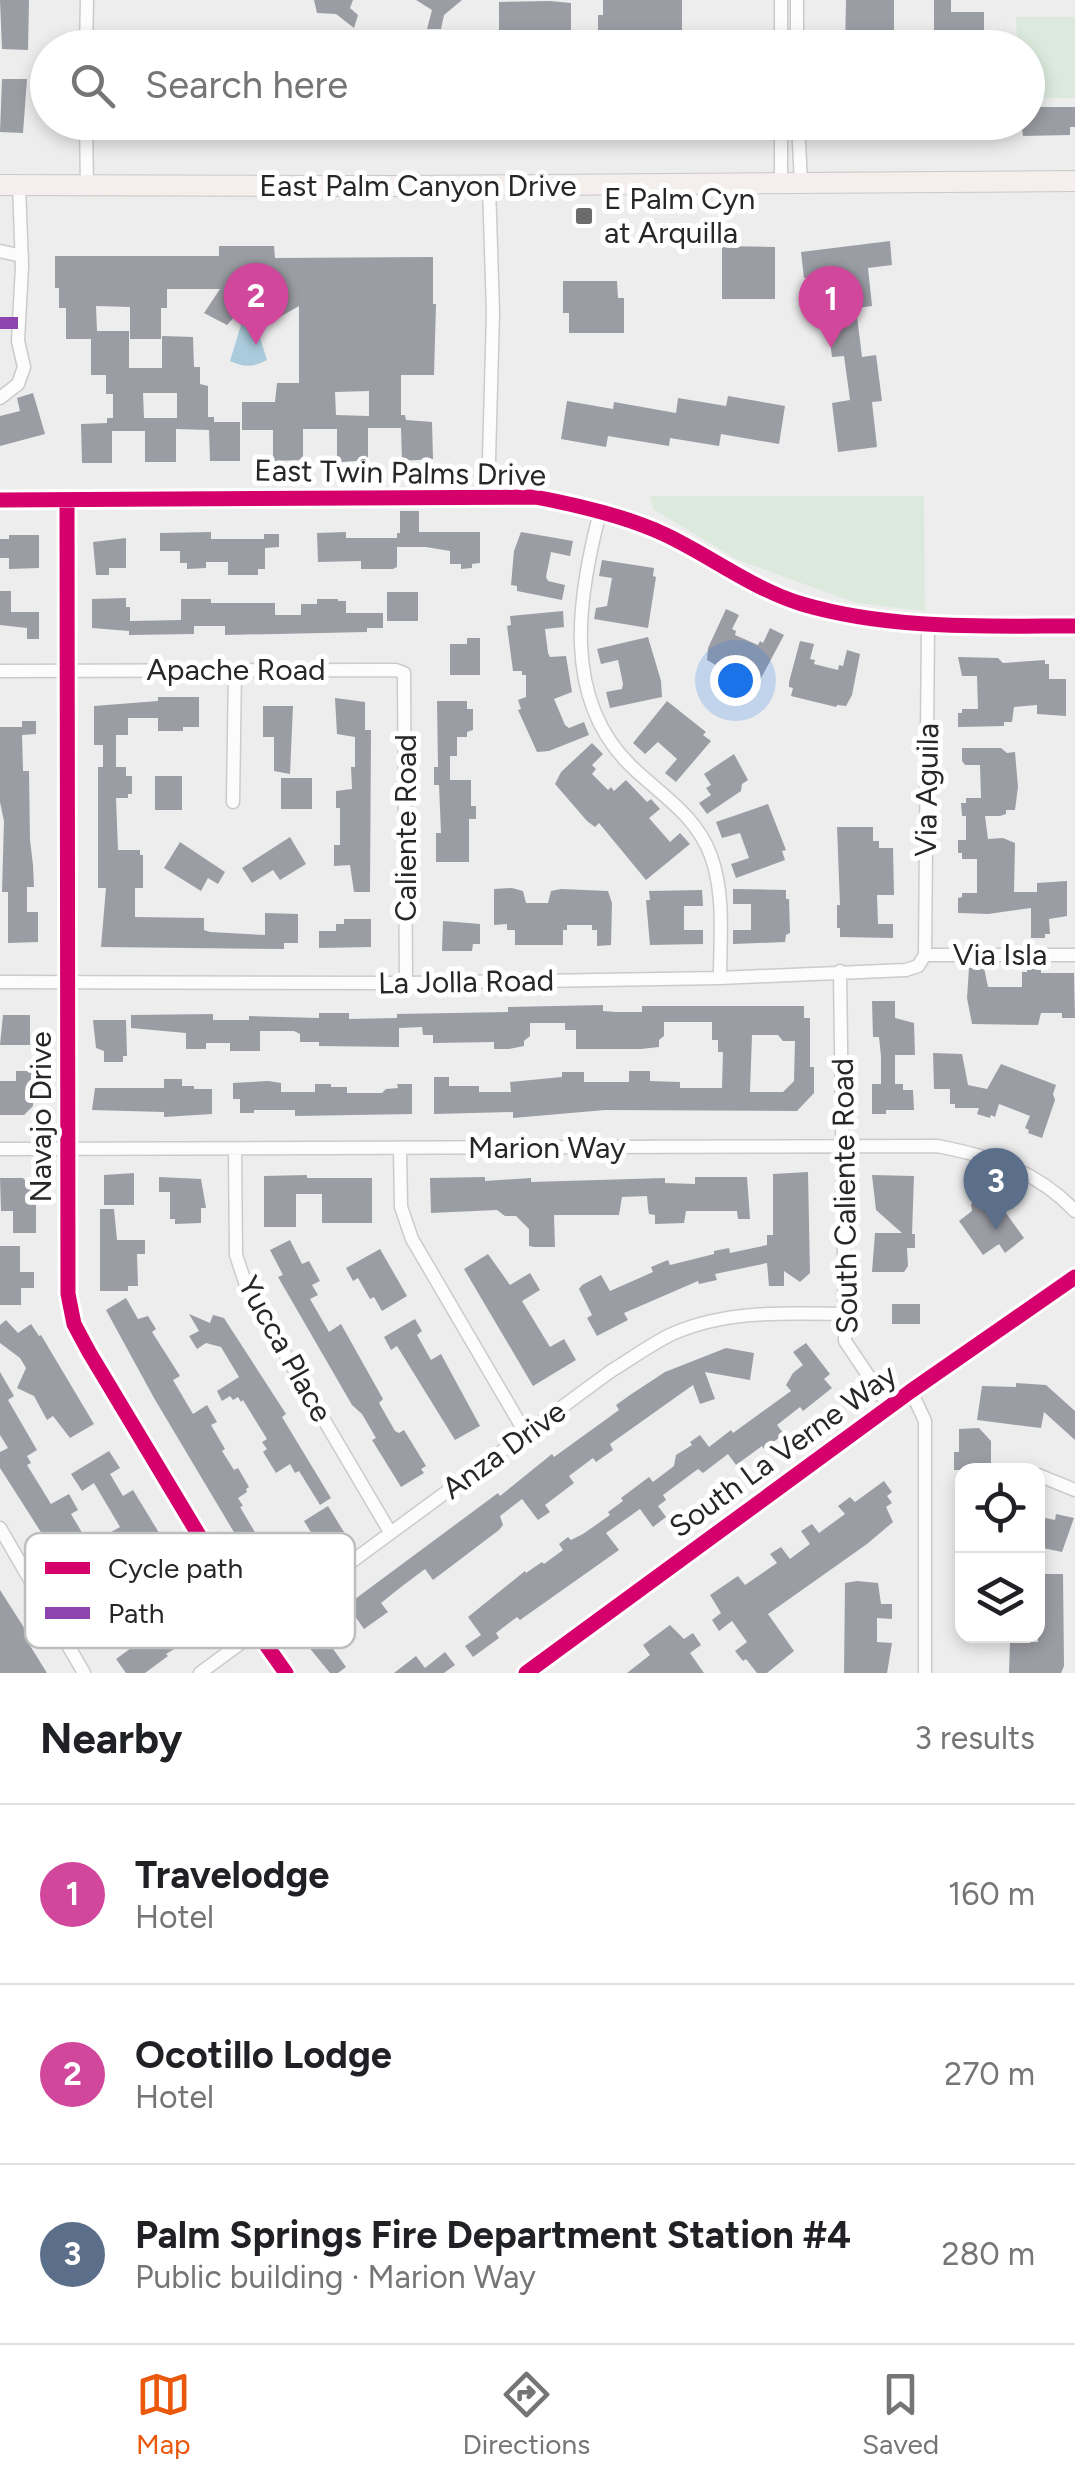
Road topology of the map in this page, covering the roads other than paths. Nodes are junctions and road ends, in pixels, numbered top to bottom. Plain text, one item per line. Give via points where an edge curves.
1 (87, 0) edge
2 (781, 0) edge
3 (797, 0) edge
4 (86, 30) edge
5 (781, 30) edge
6 (797, 30) edge
7 (86, 140) edge
8 (784, 140) edge
9 (796, 140) edge
10 (1075, 181) edge
11 (791, 183) junction
12 (10, 185) edge
13 (489, 185) junction
14 (87, 186) junction
15 (0, 251) edge
16 (22, 256) junction
17 (0, 398) edge
18 (488, 497) junction
19 (0, 500) edge
20 (67, 500) junction
21 (600, 512) junction
22 (928, 625) junction
23 (1075, 626) edge
24 (67, 670) junction
25 (234, 670) junction
26 (0, 671) edge
27 (404, 672) joint
28 (233, 802) dead end
29 (925, 955) junction
30 (1075, 955) edge
31 (840, 971) junction
32 (720, 978) junction
33 (0, 982) edge
34 (69, 982) junction
35 (406, 983) junction
36 (0, 1148) edge
37 (69, 1148) junction
38 (400, 1148) junction
39 (842, 1148) junction
40 (235, 1150) junction
41 (1075, 1212) edge
42 (1075, 1277) edge
43 (842, 1314) junction
44 (912, 1391) junction
45 (890, 1408) junction
46 (526, 1434) junction
47 (1045, 1478) edge
48 (1075, 1490) edge
49 (0, 1528) edge
50 (390, 1532) junction
51 (199, 1533) edge
52 (355, 1559) edge
53 (25, 1571) edge
54 (70, 1648) edge
55 (235, 1648) edge
56 (269, 1648) edge
57 (84, 1673) edge
58 (200, 1673) edge
59 (286, 1673) edge
60 (526, 1673) edge
61 (925, 1673) edge

1 - 4 street
2 - 5 street
3 - 6 street
7 - 14 street
8 - 11 street
9 - 11 street
10 - 11 main road, East Palm Canyon Drive
11 - 13 main road, East Palm Canyon Drive
12 - 14 main road, East Palm Canyon Drive
12 - 16 street
13 - 14 main road, East Palm Canyon Drive
13 - 18 street
15 - 16 street
16 - 17 street via 18,341 24,368 18,384
18 - 20 street, East Twin Palms Drive
18 - 21 street, East Twin Palms Drive via 534,498
19 - 20 street, East Twin Palms Drive
20 - 24 street, Navajo Drive
21 - 22 street, East Twin Palms Drive via 665,534 800,604
21 - 32 street via 581,606 584,681 609,741 680,807 711,855 720,890
22 - 23 street, East Twin Palms Drive
22 - 29 street, Via Aguila
24 - 25 street, Apache Road
24 - 26 street, Apache Road
24 - 34 street, Navajo Drive
25 - 27 street, Apache Road
25 - 28 street
27 - 35 street, Caliente Road
29 - 30 street, Via Isla
29 - 31 street, La Jolla Road via 906,970
31 - 32 street, La Jolla Road
31 - 39 street, South Caliente Road
32 - 35 street, La Jolla Road
33 - 34 street, La Jolla Road
34 - 35 street, La Jolla Road
34 - 37 street, Navajo Drive
36 - 37 street, Marion Way
37 - 40 street, Marion Way
37 - 51 street, Navajo Drive via 68,1294 74,1324
38 - 39 street, Marion Way
38 - 40 street, Marion Way
38 - 46 street via 402,1207 412,1240
39 - 41 street, Marion Way via 937,1146 985,1154 1027,1173
39 - 43 street, South Caliente Road
40 - 50 street, Yucca Place via 236,1255 248,1291
42 - 44 street, South La Verne Way
43 - 45 street, South Caliente Road via 845,1341
43 - 46 street, Anza Drive via 758,1313 670,1335
44 - 45 street, South La Verne Way
44 - 61 street via 925,1422
45 - 60 street, South La Verne Way
46 - 50 street, Anza Drive
47 - 48 street
49 - 53 street
50 - 52 street, Anza Drive
54 - 57 street
55 - 58 street, Anza Drive
56 - 59 street, Navajo Drive

